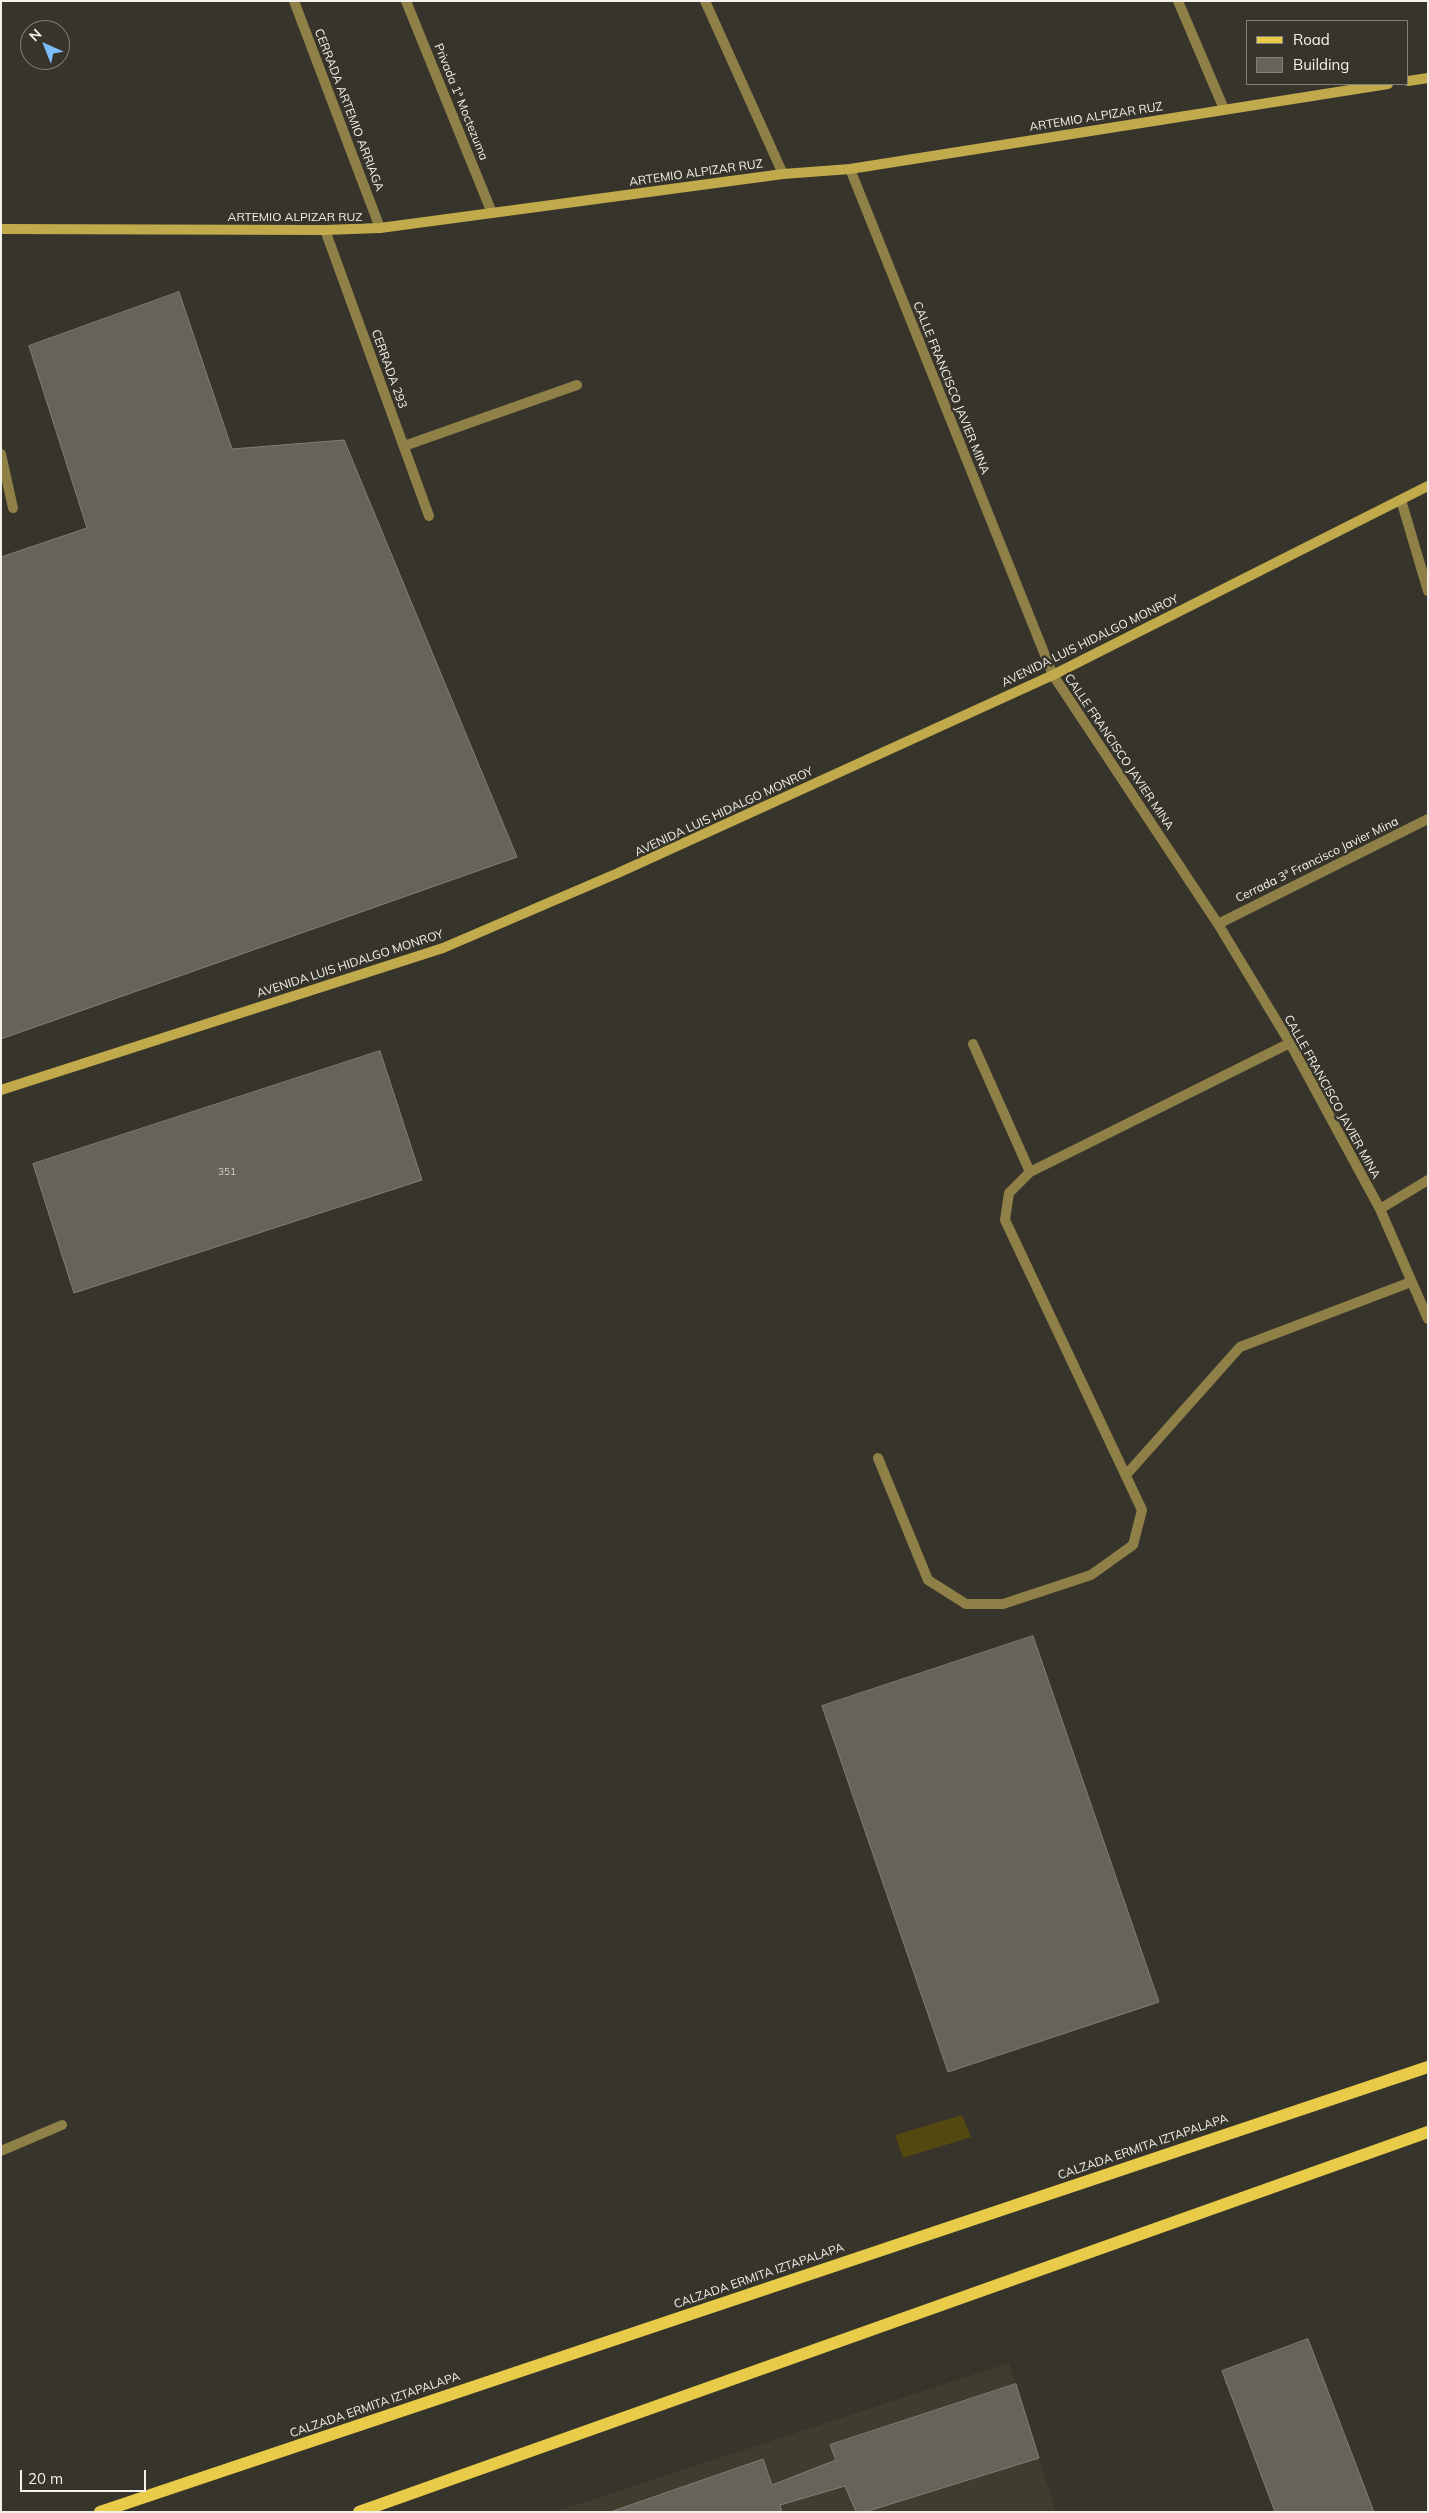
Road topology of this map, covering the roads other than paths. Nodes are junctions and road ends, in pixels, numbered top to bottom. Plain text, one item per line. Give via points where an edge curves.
1 (294, 1) edge
2 (406, 1) edge
3 (705, 1) edge
4 (1178, 1) edge
5 (1428, 78) edge
6 (1409, 81) edge
7 (1381, 85) edge
8 (1224, 109) junction
9 (850, 168) junction
10 (783, 174) junction
11 (492, 213) junction
12 (380, 228) junction
13 (1, 229) edge
14 (325, 230) junction
15 (577, 385) dead end
16 (404, 446) junction
17 (1, 454) edge
18 (1428, 486) edge
19 (1400, 500) junction
20 (13, 508) dead end
21 (429, 516) dead end
22 (1428, 592) edge
23 (1053, 675) junction
24 (1428, 820) edge
25 (1218, 924) junction
26 (1290, 1042) junction
27 (973, 1044) dead end
28 (1, 1090) edge
29 (1030, 1172) junction
30 (1428, 1180) edge
31 (1380, 1209) junction
32 (1411, 1282) junction
33 (1428, 1319) edge
34 (878, 1458) dead end
35 (1126, 1475) junction
36 (1428, 2067) edge
37 (62, 2125) dead end
38 (1428, 2132) edge
39 (1, 2151) edge
40 (100, 2512) edge
41 (359, 2512) edge

1 - 12 street, CERRADA ARTEMIO ARRIAGA
2 - 11 street, Privada 1ª Moctezuma
3 - 10 street
4 - 8 street
5 - 6 street
7 - 8 street, ARTEMIO ALPIZAR RUZ
8 - 9 street, ARTEMIO ALPIZAR RUZ
9 - 10 street, ARTEMIO ALPIZAR RUZ
9 - 23 street, CALLE FRANCISCO JAVIER MINA
10 - 11 street, ARTEMIO ALPIZAR RUZ
11 - 12 street, ARTEMIO ALPIZAR RUZ
12 - 14 street, ARTEMIO ALPIZAR RUZ
13 - 14 street, ARTEMIO ALPIZAR RUZ
14 - 16 street, CERRADA 293
15 - 16 street
16 - 21 street, CERRADA 293
17 - 20 street
18 - 19 street, AVENIDA LUIS HIDALGO MONROY
19 - 22 street
19 - 23 street, AVENIDA LUIS HIDALGO MONROY
23 - 25 street, CALLE FRANCISCO JAVIER MINA
23 - 28 street, AVENIDA LUIS HIDALGO MONROY via 618,873 443,948
24 - 25 street, Cerrada 3ª Francisco Javier Mina
25 - 26 street, CALLE FRANCISCO JAVIER MINA
26 - 29 street
26 - 31 street, CALLE FRANCISCO JAVIER MINA
27 - 29 street
29 - 35 street via 1009,1193 1005,1220
30 - 31 street
31 - 32 street, CALLE FRANCISCO JAVIER MINA
32 - 33 street, CALLE FRANCISCO JAVIER MINA
32 - 35 street via 1240,1347
34 - 35 street via 928,1580 966,1604 1003,1604 1091,1575 1133,1545 1142,1510
36 - 40 main road, CALZADA ERMITA IZTAPALAPA
37 - 39 street
38 - 41 main road

